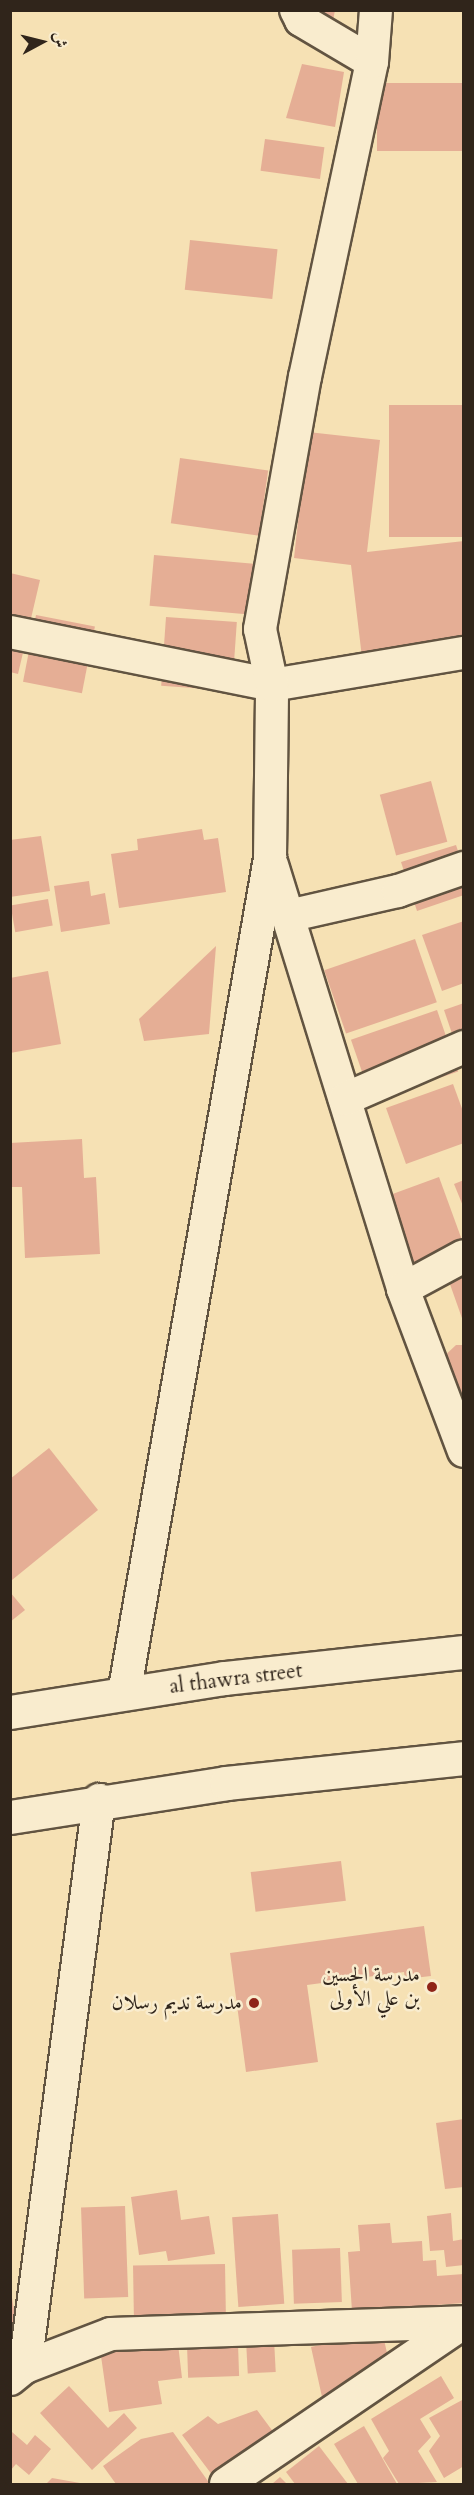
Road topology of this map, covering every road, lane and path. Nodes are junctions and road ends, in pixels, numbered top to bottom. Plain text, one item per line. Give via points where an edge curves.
1 (296, 10) edge
2 (376, 10) edge
3 (372, 62) junction
4 (10, 633) edge
5 (457, 657) edge
6 (272, 686) junction
7 (270, 858) junction
8 (464, 868) edge
9 (288, 916) junction
10 (464, 1047) edge
11 (345, 1099) junction
12 (464, 1256) edge
13 (403, 1289) junction
14 (464, 1451) edge
15 (464, 1652) edge
16 (124, 1694) junction
17 (10, 1713) edge
18 (464, 1758) edge
19 (99, 1800) junction
20 (10, 1817) edge
21 (462, 2323) edge
22 (18, 2373) edge
23 (226, 2484) edge

1 - 3 street via 301,20
2 - 3 street
3 - 6 street via 305,377 260,629
4 - 6 street
5 - 6 street
6 - 7 street
7 - 9 street
7 - 16 street
8 - 9 street via 398,891
9 - 11 street
10 - 11 street
11 - 13 street
12 - 13 street
13 - 14 street
15 - 16 main road, al thawra street via 224,1678
16 - 17 main road, al thawra street
18 - 19 main road
19 - 20 main road
19 - 22 street
21 - 22 street via 111,2334
21 - 23 street

